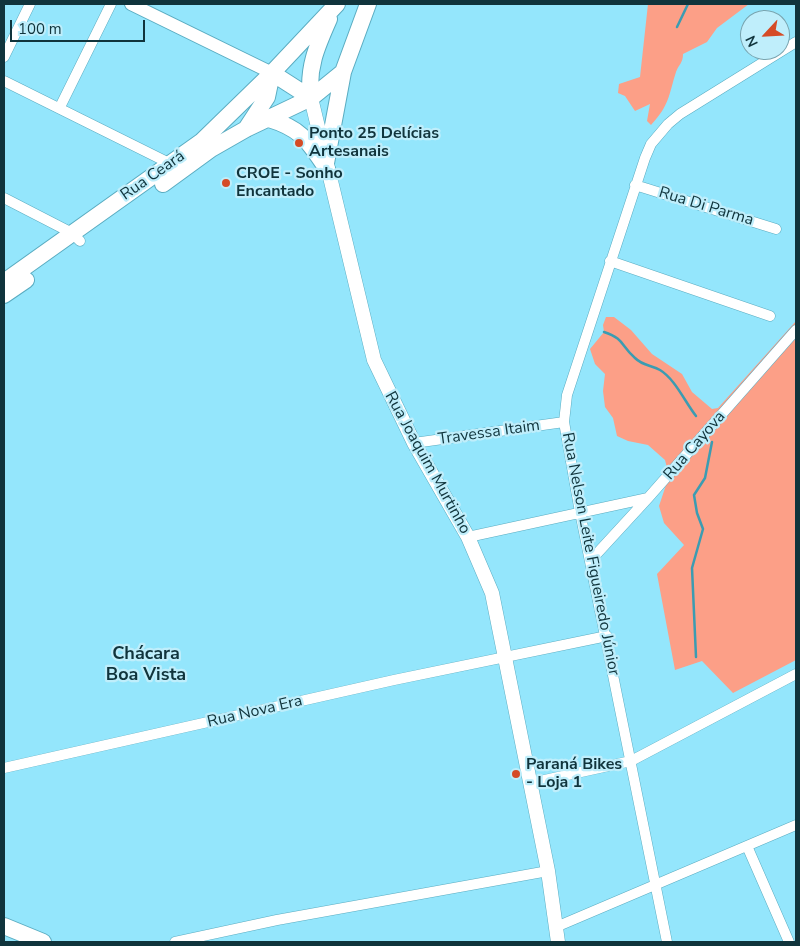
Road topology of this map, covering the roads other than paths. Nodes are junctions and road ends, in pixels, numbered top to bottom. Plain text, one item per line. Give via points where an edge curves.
1 (30, 4) edge
2 (111, 4) edge
3 (131, 4) edge
4 (368, 4) edge
5 (335, 7) edge
6 (796, 42) edge
7 (4, 57) edge
8 (343, 72) junction
9 (272, 73) junction
10 (4, 81) edge
11 (311, 98) junction
12 (60, 107) junction
13 (269, 119) junction
14 (246, 129) junction
15 (171, 164) junction
16 (327, 166) junction
17 (635, 185) junction
18 (4, 198) edge
19 (776, 229) dead end
20 (76, 237) junction
21 (610, 261) junction
22 (4, 282) edge
23 (4, 295) edge
24 (770, 316) dead end
25 (796, 330) edge
26 (564, 422) junction
27 (414, 443) junction
28 (648, 498) junction
29 (580, 512) junction
30 (468, 537) junction
31 (591, 560) junction
32 (607, 636) junction
33 (506, 658) junction
34 (796, 674) edge
35 (632, 761) junction
36 (4, 768) edge
37 (531, 783) junction
38 (796, 825) edge
39 (747, 846) junction
40 (548, 871) junction
41 (655, 884) junction
42 (4, 926) edge
43 (556, 927) junction
44 (43, 942) edge
45 (175, 942) edge
46 (558, 942) edge
47 (667, 942) edge
48 (789, 942) edge

1 - 7 street
2 - 12 street
3 - 9 street
4 - 8 main road
5 - 9 main road, Rua Ceará
5 - 11 main road via 313,56
6 - 17 street, Rua Nelson Leite Figueiredo Júnior via 668,124 651,144
8 - 11 main road
8 - 16 main road
9 - 11 main road
9 - 14 main road via 267,97
9 - 15 main road, Rua Ceará via 202,141
10 - 12 street
11 - 13 main road, Rua Ceará
11 - 16 main road, Rua Joaquim Murtinho
12 - 15 street
13 - 14 main road, Rua Ceará
13 - 16 main road via 291,126
14 - 20 main road, Rua Ceará
15 - 20 main road, Rua Ceará
16 - 27 main road, Rua Joaquim Murtinho via 374,360
17 - 19 street, Rua Di Parma
17 - 21 street, Rua Nelson Leite Figueiredo Júnior
18 - 20 street
20 - 22 main road, Rua Ceará
20 - 23 main road, Rua Ceará
21 - 24 street
21 - 26 street, Rua Nelson Leite Figueiredo Júnior via 567,395
25 - 28 street, Rua Cayova
26 - 27 street, Travessa Itaim
26 - 29 street, Rua Nelson Leite Figueiredo Júnior
27 - 30 main road, Rua Joaquim Murtinho
28 - 29 street
28 - 31 street, Rua Cayova
29 - 30 street
29 - 31 street, Rua Nelson Leite Figueiredo Júnior
30 - 33 main road, Rua Joaquim Murtinho via 492,593
31 - 32 street, Rua Nelson Leite Figueiredo Júnior
32 - 33 street, Rua Nova Era
32 - 35 street, Rua Nelson Leite Figueiredo Júnior
33 - 36 street, Rua Nova Era
33 - 37 main road, Rua Joaquim Murtinho
34 - 35 street
35 - 37 street
35 - 41 street, Rua Nelson Leite Figueiredo Júnior
37 - 40 main road, Rua Joaquim Murtinho
38 - 39 street
39 - 41 street
39 - 48 street
40 - 43 main road, Rua Joaquim Murtinho
40 - 45 street via 277,920
41 - 43 street
41 - 47 street, Rua Nelson Leite Figueiredo Júnior
42 - 44 main road
43 - 46 main road, Rua Joaquim Murtinho

